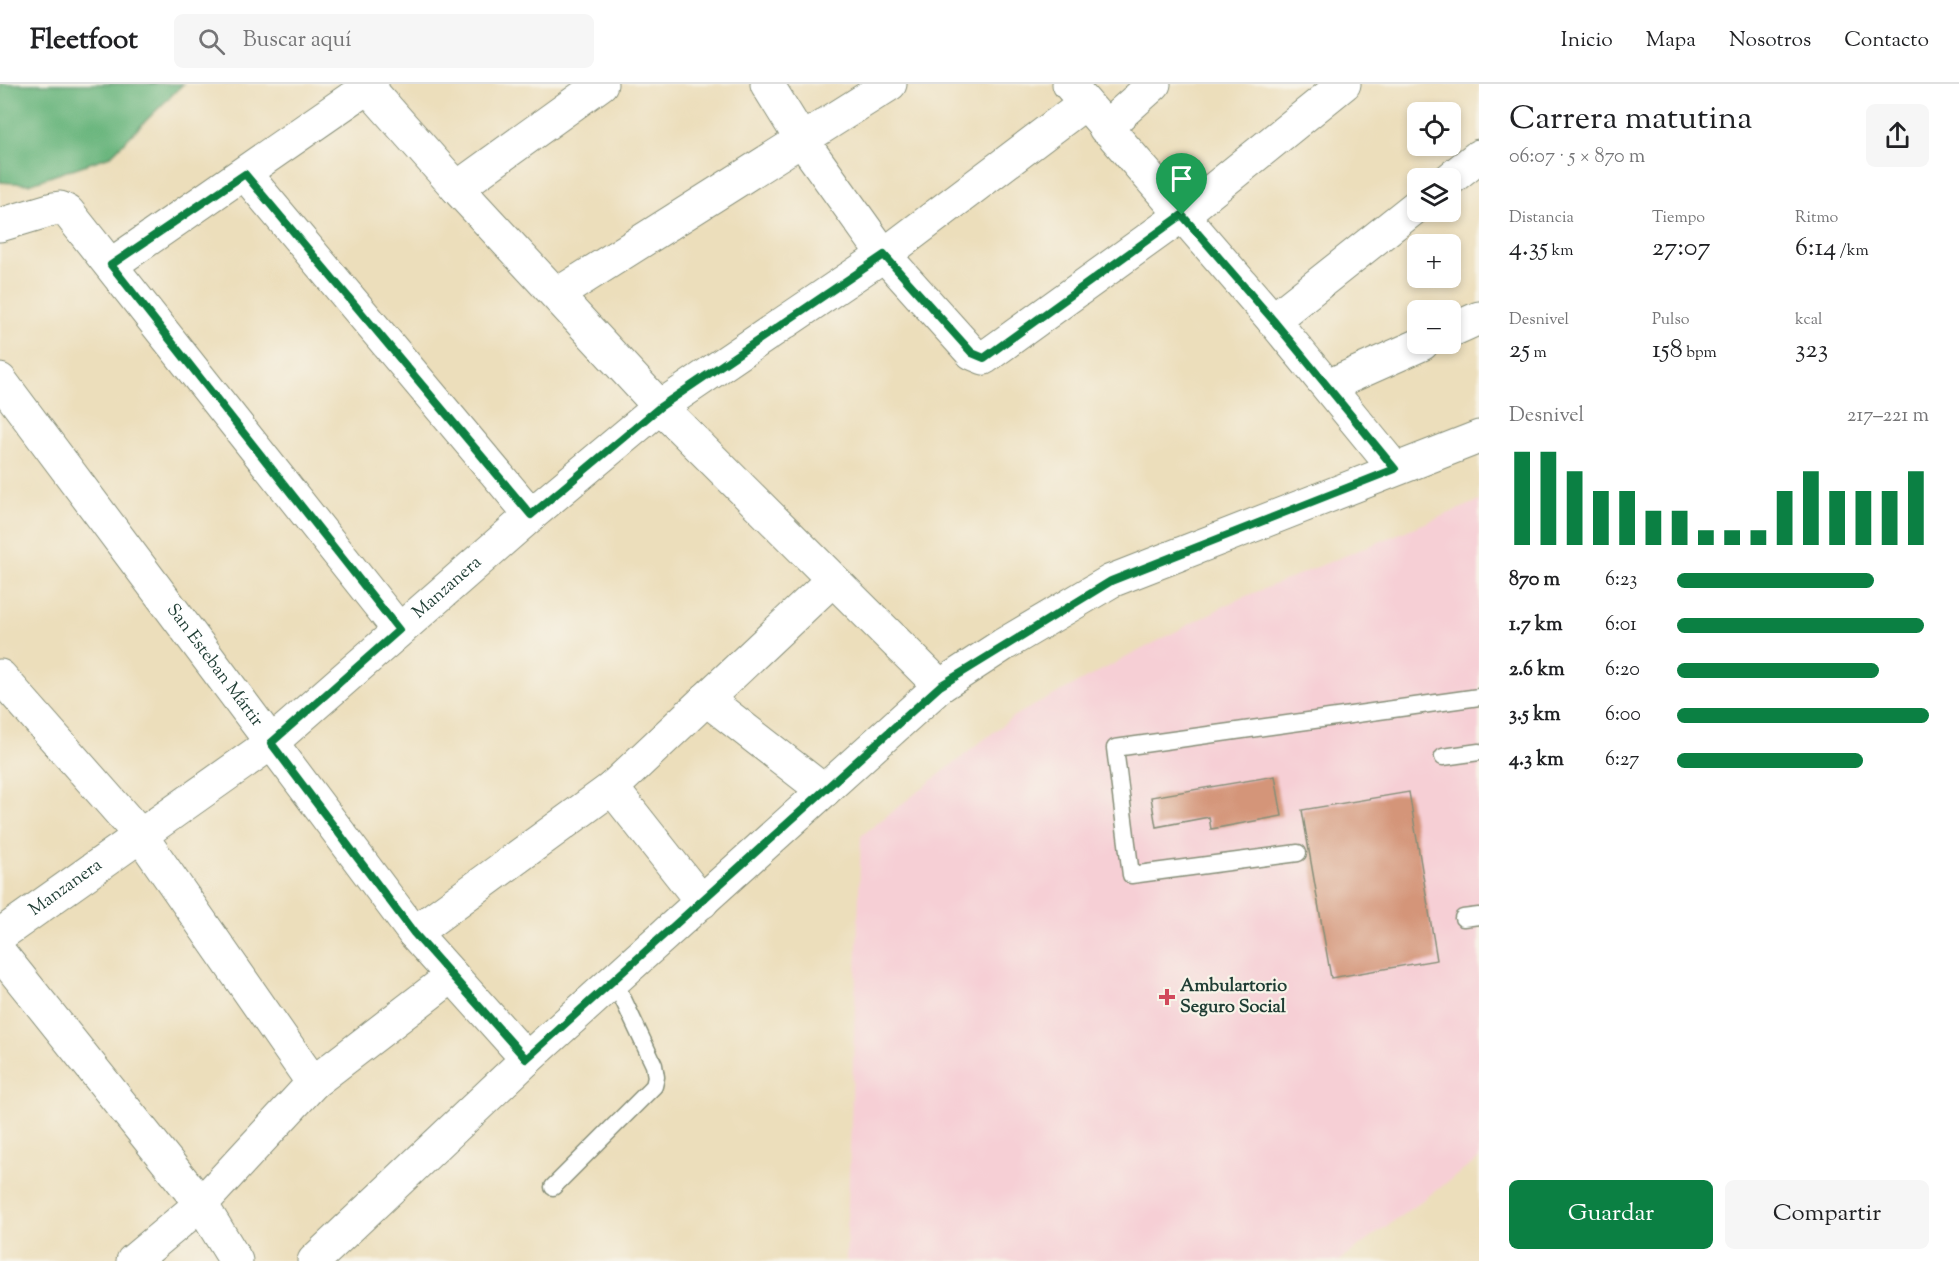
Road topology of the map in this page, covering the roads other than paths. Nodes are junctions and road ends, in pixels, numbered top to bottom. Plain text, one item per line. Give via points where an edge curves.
1 (601, 84) edge
2 (767, 84) edge
3 (890, 84) edge
4 (1154, 84) edge
5 (1344, 84) edge
6 (368, 85) edge
7 (1077, 93) edge
8 (1106, 128) junction
9 (801, 139) junction
10 (1479, 156) edge
11 (1461, 170) edge
12 (245, 174) junction
13 (457, 188) junction
14 (1407, 214) edge
15 (1182, 215) junction
16 (0, 225) edge
17 (884, 255) junction
18 (111, 265) junction
19 (558, 294) junction
20 (1479, 318) edge
21 (1273, 320) junction
22 (1461, 326) edge
23 (1407, 351) edge
24 (0, 380) edge
25 (1328, 386) junction
26 (660, 407) junction
27 (1479, 437) edge
28 (1395, 469) junction
29 (531, 515) junction
30 (832, 580) junction
31 (399, 630) junction
32 (0, 676) edge
33 (940, 686) junction
34 (1479, 697) edge
35 (706, 699) junction
36 (271, 743) junction
37 (1479, 752) edge
38 (1443, 757) dead end
39 (612, 788) junction
40 (824, 791) junction
41 (141, 837) junction
42 (1298, 853) dead end
43 (702, 902) junction
44 (414, 933) junction
45 (0, 935) edge
46 (0, 953) edge
47 (452, 976) junction
48 (614, 980) junction
49 (526, 1059) junction
50 (313, 1083) junction
51 (553, 1187) dead end
52 (201, 1204) junction
53 (134, 1261) edge
54 (236, 1261) edge
55 (315, 1261) edge

1 - 13 street
2 - 9 street
3 - 9 street
4 - 8 street
5 - 15 street
6 - 12 street
6 - 13 street
7 - 8 street
7 - 17 street, Manzanera
8 - 15 street
9 - 17 street
9 - 19 street
10 - 11 street
12 - 18 street
12 - 29 street
13 - 19 street
14 - 21 street
15 - 17 street via 984,358 972,353
15 - 21 street
16 - 18 street via 60,208 68,212
17 - 26 street, Manzanera
18 - 31 street
19 - 26 street
20 - 22 street
21 - 25 street
23 - 25 street
24 - 36 street, San Esteban Mártir
25 - 28 street
26 - 29 street, Manzanera
26 - 30 street
27 - 28 street
28 - 33 street via 1111,581
29 - 31 street, Manzanera
30 - 33 street
30 - 35 street
31 - 36 street, Manzanera
32 - 41 street
33 - 40 street
34 - 42 lane via 1115,748 1131,875
35 - 39 street
35 - 40 street
36 - 41 street, Manzanera
36 - 44 street, San Esteban Mártir
37 - 38 lane
39 - 43 street
39 - 44 street
40 - 43 street
41 - 45 street, Manzanera
41 - 50 street
43 - 48 street
44 - 47 street, San Esteban Mártir
46 - 52 street
47 - 49 street, San Esteban Mártir
47 - 50 street
48 - 49 street
48 - 51 lane via 654,1065 654,1086
49 - 55 street
50 - 52 street
52 - 53 street
52 - 54 street

